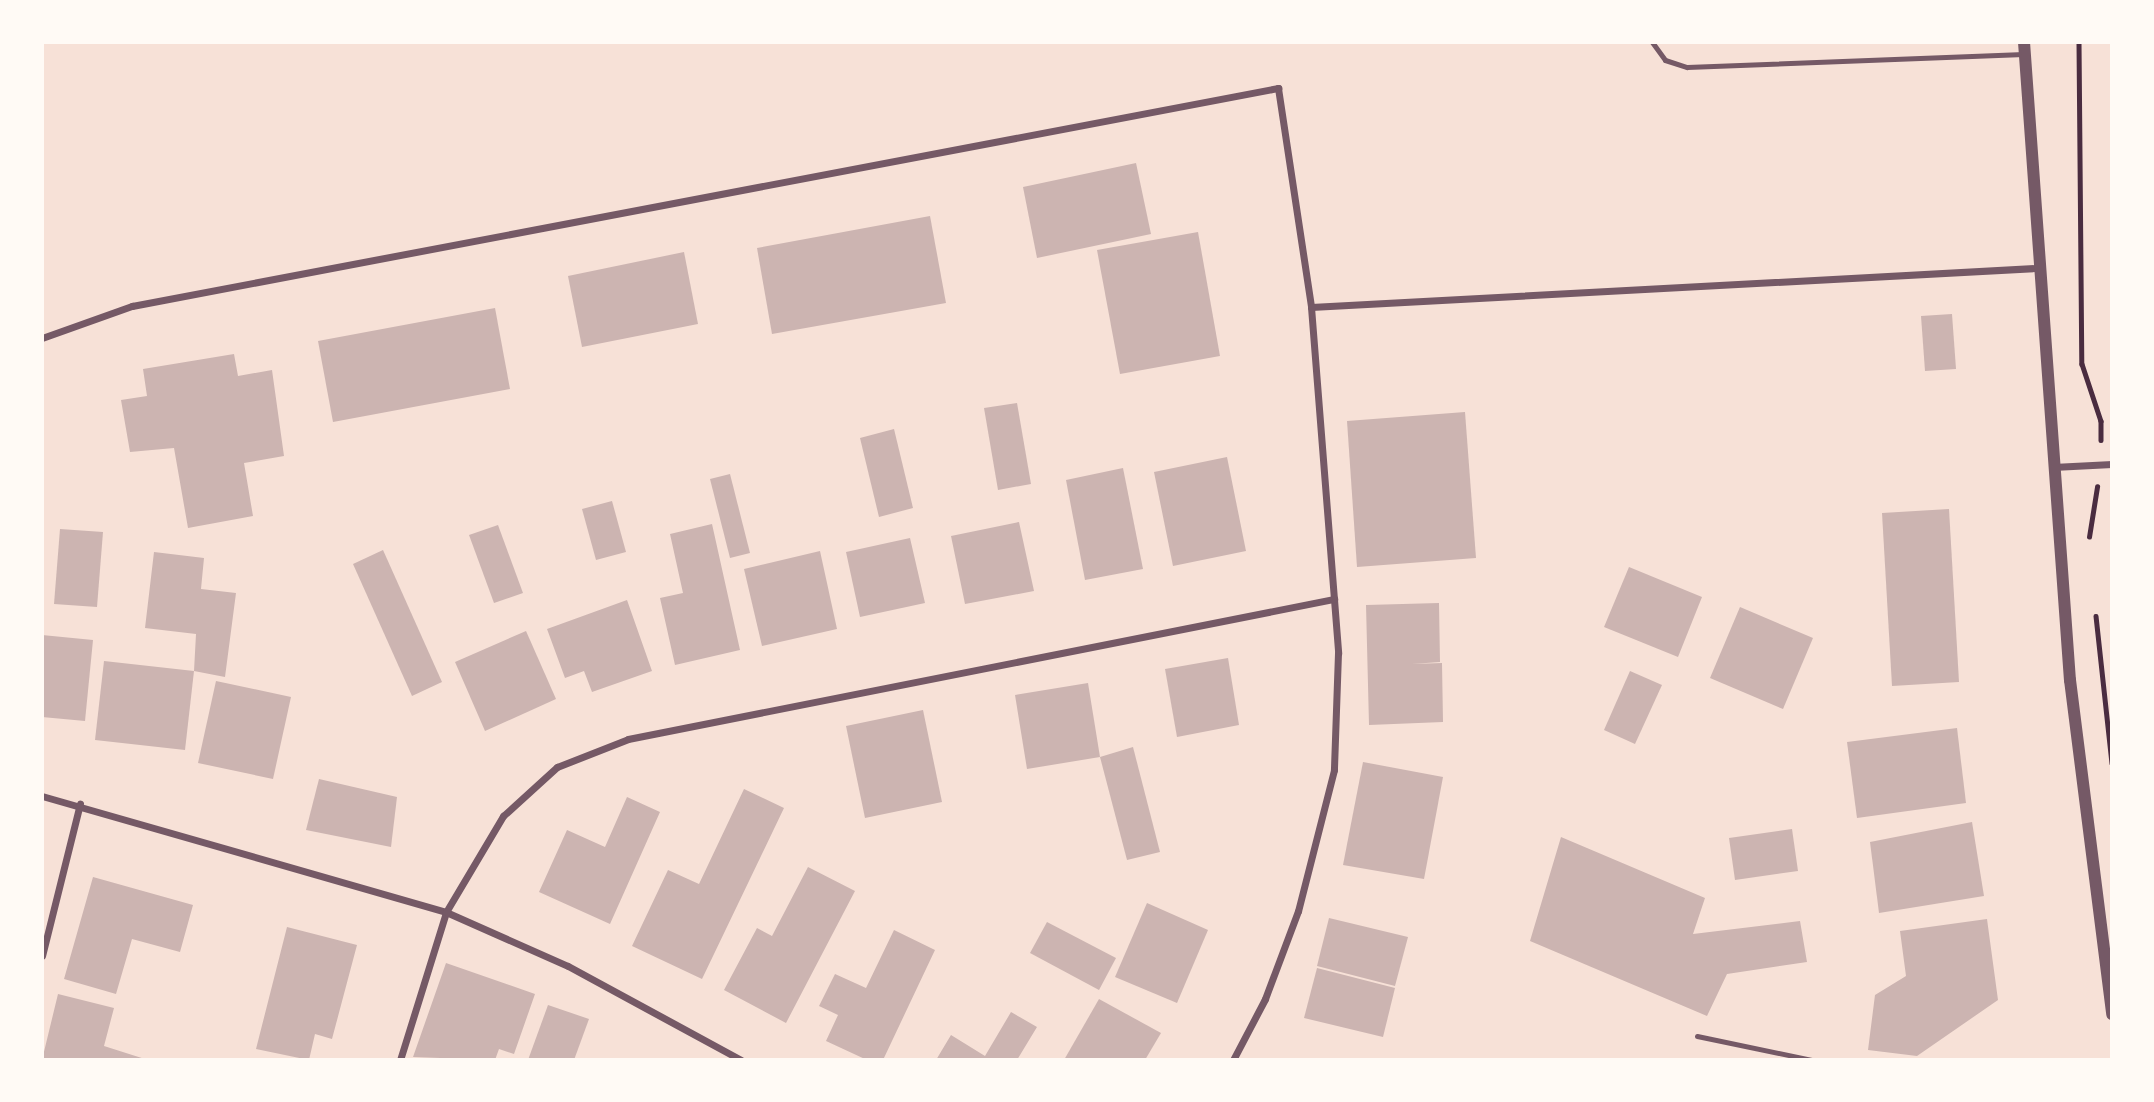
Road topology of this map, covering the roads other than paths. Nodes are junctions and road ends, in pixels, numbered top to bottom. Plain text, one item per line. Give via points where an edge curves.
1 (1652, 42) edge
2 (2024, 48) edge
3 (2035, 268) junction
4 (1311, 307) junction
5 (42, 338) edge
6 (2112, 464) edge
7 (2053, 467) junction
8 (1334, 599) junction
9 (42, 796) edge
10 (80, 804) junction
11 (446, 912) junction
12 (42, 956) edge
13 (2112, 1014) edge
14 (1697, 1036) dead end
15 (400, 1060) edge
16 (741, 1060) edge
17 (1233, 1060) edge
18 (1812, 1060) edge

1 - 2 lane via 1665,60 1687,67
2 - 3 street
3 - 4 street
3 - 7 street
4 - 5 street via 1278,88 132,306
4 - 8 street
6 - 7 street
7 - 13 street via 2070,680
8 - 11 street via 628,739 557,767 528,788 503,816
8 - 17 street via 1334,770 1322,834 1265,999
9 - 10 street
10 - 11 street
10 - 12 street
11 - 15 street
11 - 16 street via 568,966
14 - 18 lane

